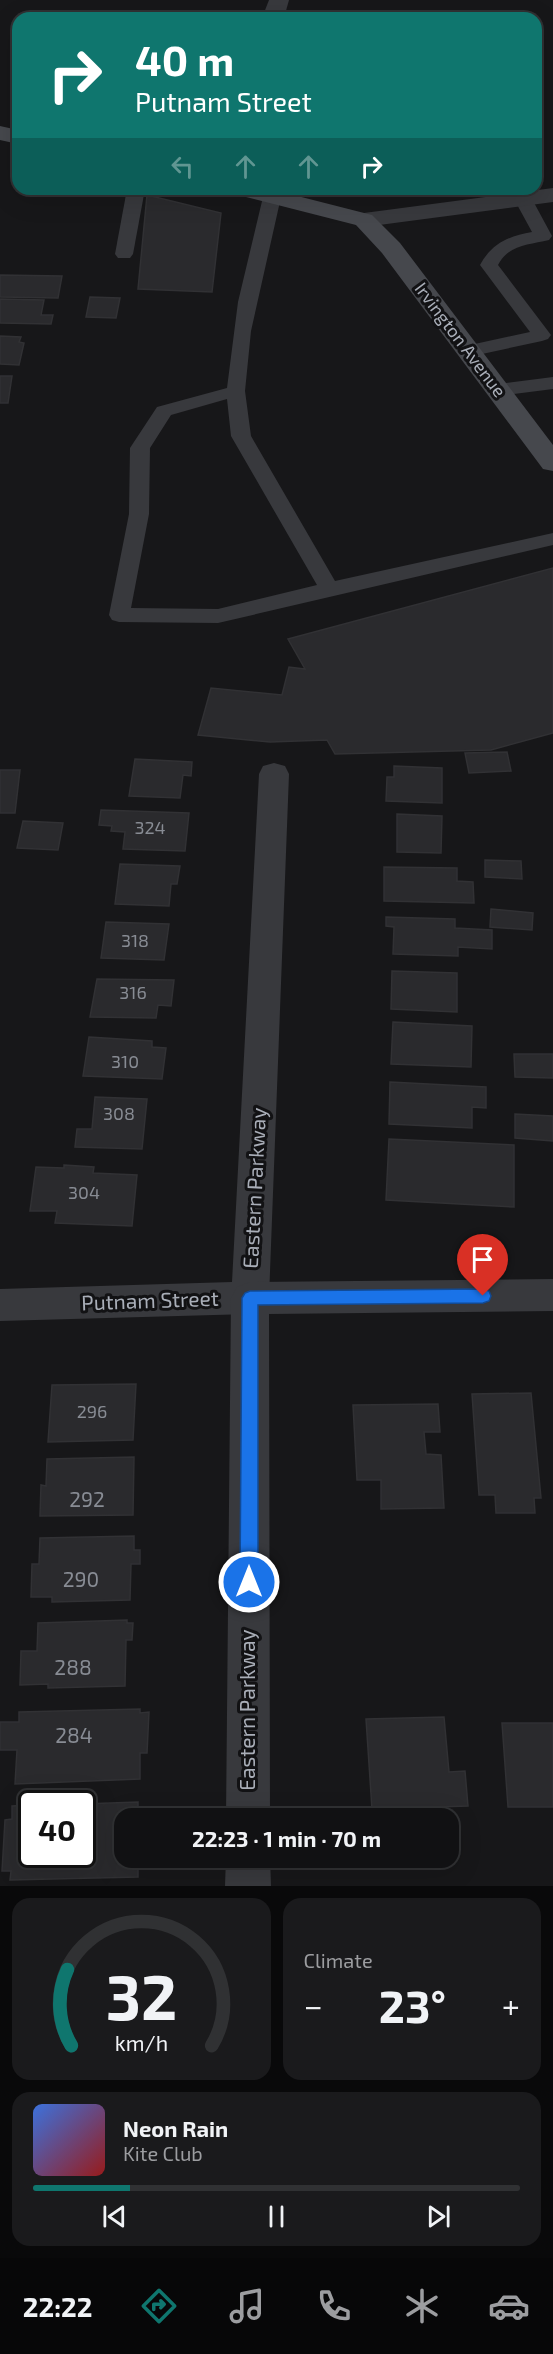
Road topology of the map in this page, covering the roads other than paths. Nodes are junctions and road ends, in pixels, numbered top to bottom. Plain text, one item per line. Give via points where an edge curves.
1 (135, 195) edge
2 (264, 195) edge
3 (516, 195) edge
4 (522, 195) edge
5 (272, 197) junction
6 (364, 220) junction
7 (124, 254) dead end
8 (468, 351) junction
9 (553, 383) edge
10 (498, 390) junction
11 (236, 391) junction
12 (553, 463) edge
13 (553, 539) edge
14 (329, 590) junction
15 (274, 774) dead end
16 (553, 1295) edge
17 (250, 1298) junction
18 (0, 1305) edge
19 (248, 1808) edge
20 (248, 1868) edge
21 (248, 1886) edge

1 - 7 lane
2 - 5 main road
3 - 6 street
4 - 8 lane via 543,236 520,239 503,247 493,255 489,266 542,335
5 - 6 main road
5 - 11 lane via 247,302
6 - 8 main road, Irvington Avenue via 391,248
8 - 10 main road, Irvington Avenue
9 - 10 lane
10 - 12 main road, Irvington Avenue
11 - 14 lane via 242,436
11 - 14 lane via 164,411 140,448 139,514 119,615 218,616
13 - 14 lane
15 - 17 street, Eastern Parkway
16 - 17 street, Putnam Street
17 - 18 street, Putnam Street
17 - 19 street, Eastern Parkway
20 - 21 street

